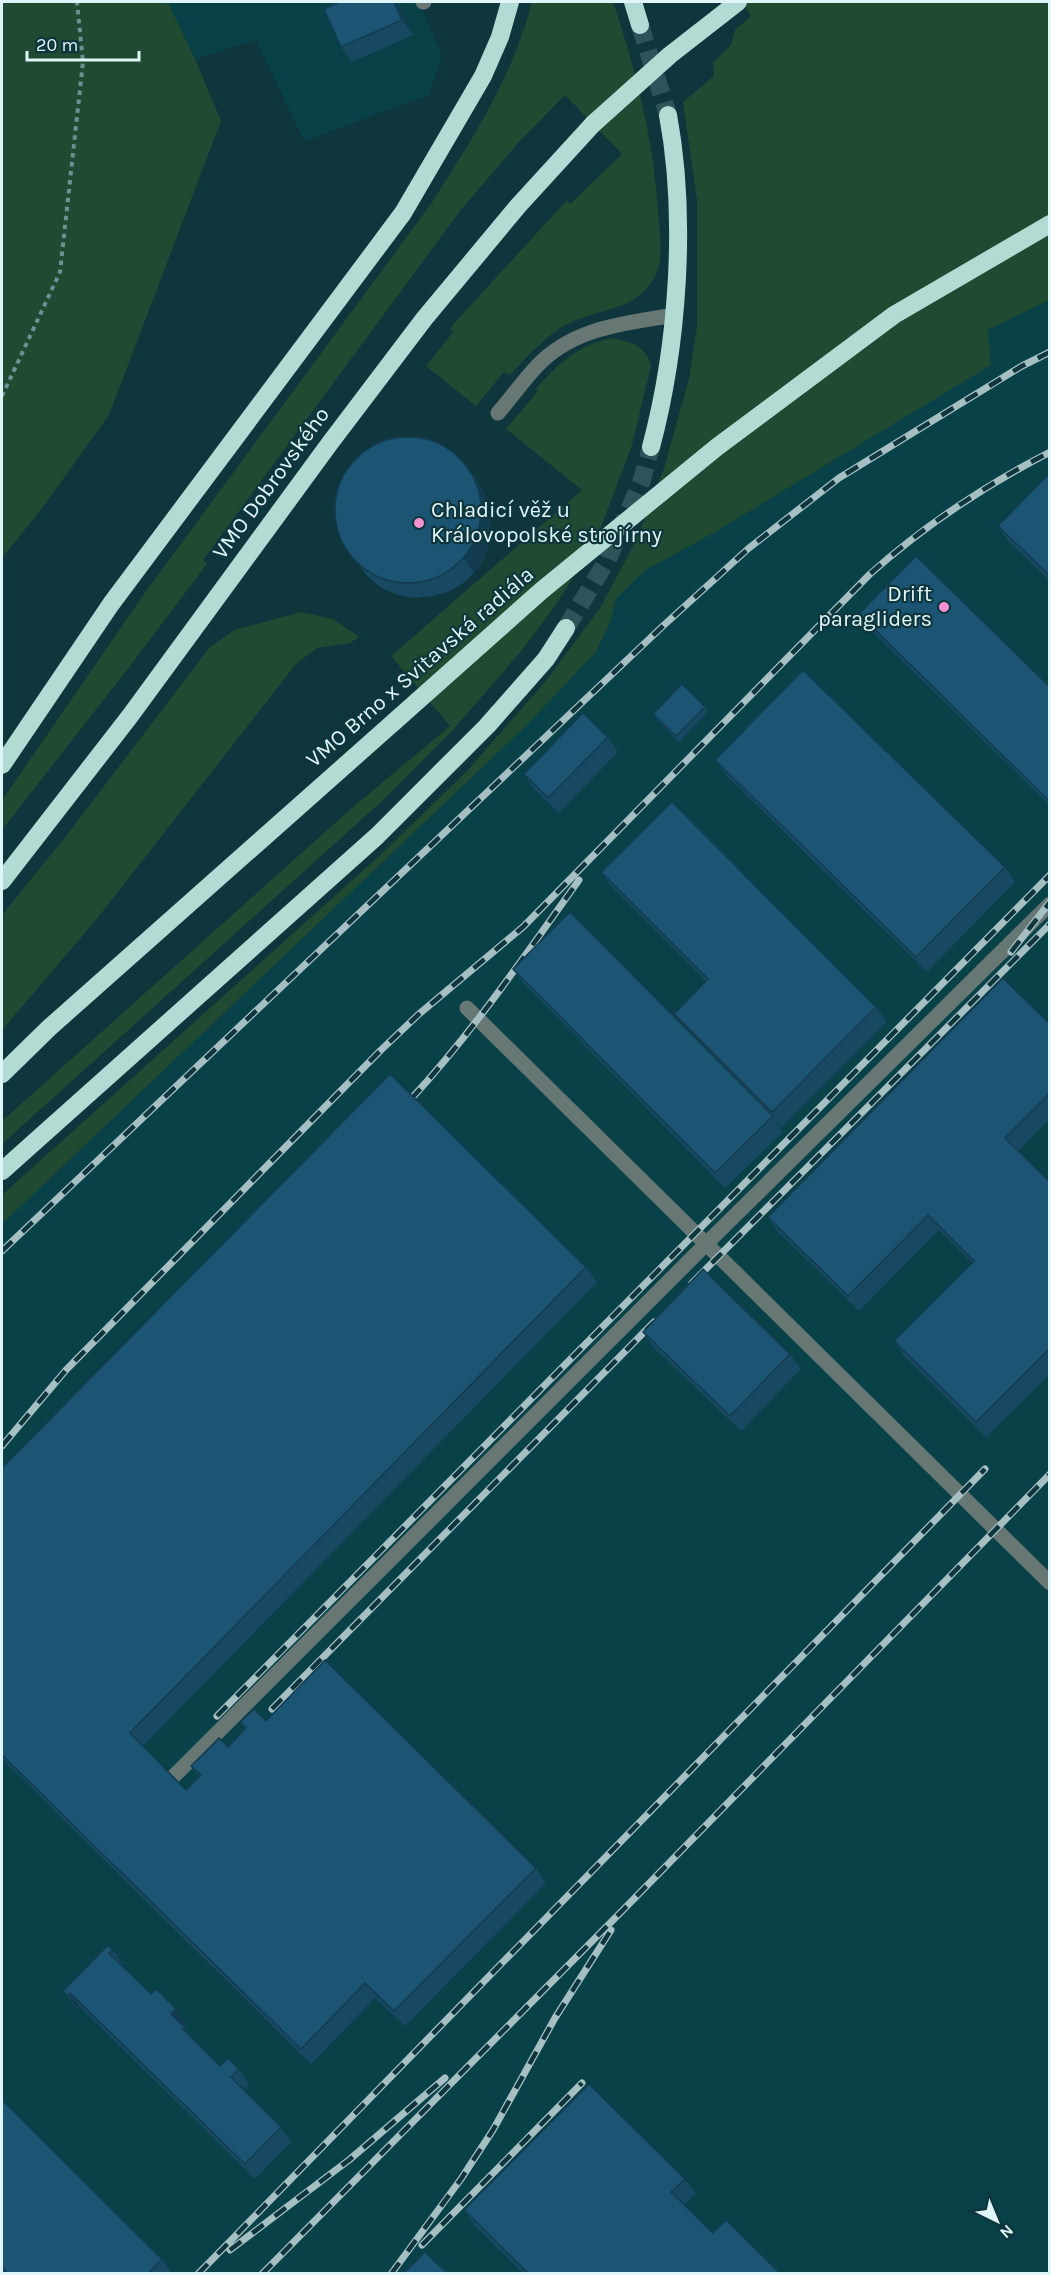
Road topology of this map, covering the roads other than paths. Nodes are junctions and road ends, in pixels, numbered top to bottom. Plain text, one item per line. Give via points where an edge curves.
1 (510, 2) edge
2 (633, 2) edge
3 (738, 2) edge
4 (640, 25) tunnel mouth
5 (668, 115) tunnel mouth
6 (1050, 224) edge
7 (674, 315) junction
8 (498, 414) dead end
9 (651, 447) tunnel mouth
10 (566, 628) tunnel mouth
11 (2, 765) edge
12 (2, 881) edge
13 (1050, 904) edge
14 (467, 1008) dead end
15 (2, 1074) edge
16 (2, 1171) edge
17 (706, 1244) junction
18 (1050, 1583) edge
19 (171, 1779) edge

1 - 11 highway via 483,76 403,213 111,604
2 - 4 highway
3 - 12 highway, VMO Dobrovského, bridge via 670,55 593,124 423,319 130,716
5 - 7 highway via 678,209
6 - 15 highway, VMO Brno x Svitavská radiála, bridge via 894,315 717,447 541,591
7 - 8 lane via 602,327 576,337 552,352
7 - 9 highway via 663,401
10 - 16 highway via 546,659 487,726 377,836
13 - 17 lane
14 - 17 lane
17 - 18 lane
17 - 19 lane

